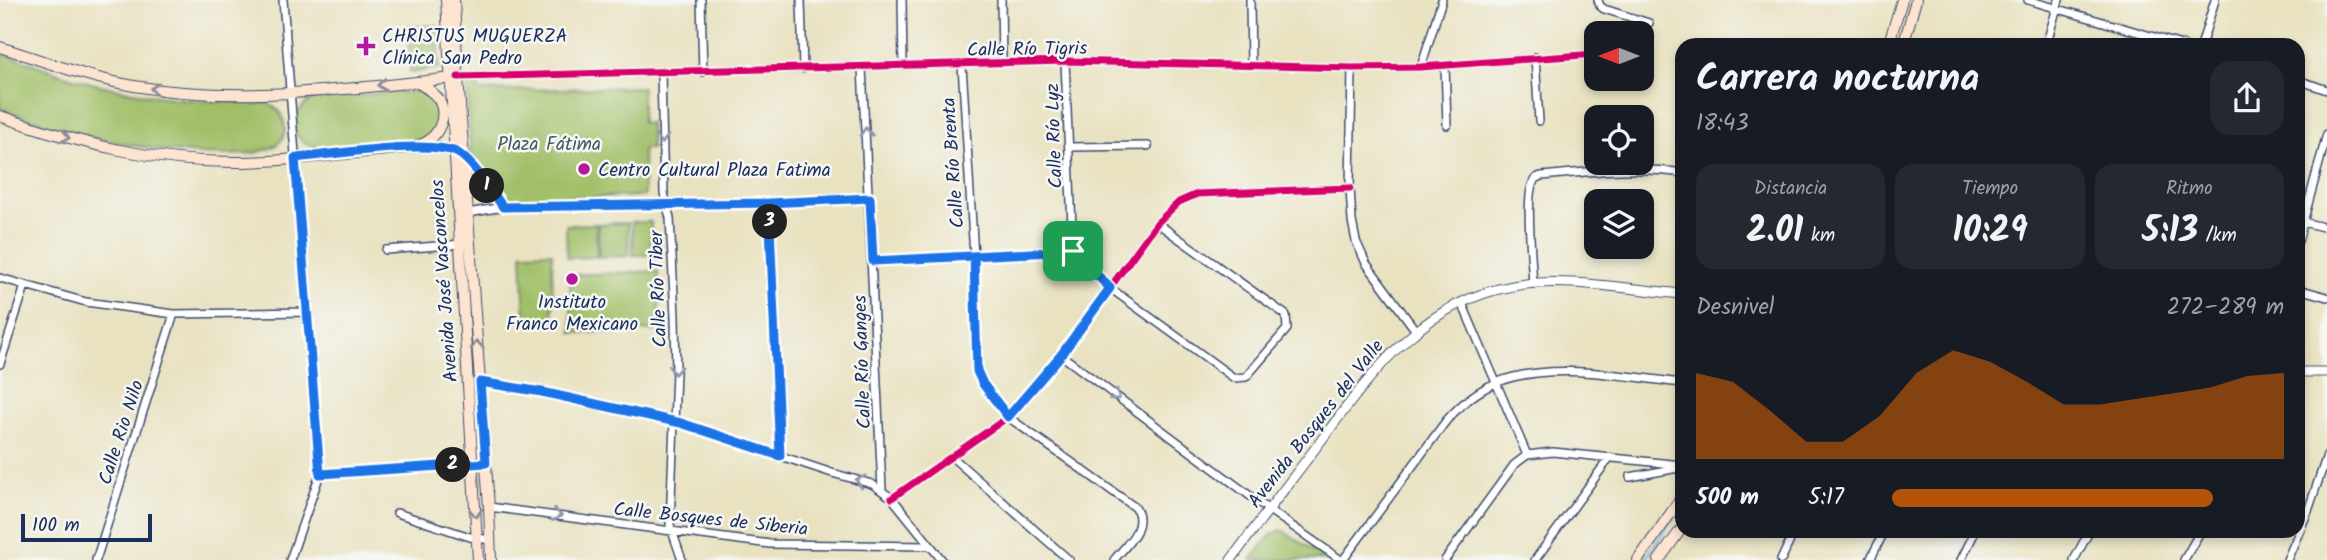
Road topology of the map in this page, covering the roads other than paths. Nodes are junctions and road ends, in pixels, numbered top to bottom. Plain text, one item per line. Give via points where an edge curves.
1 (283, 0) edge
2 (446, 0) edge
3 (454, 0) edge
4 (701, 0) edge
5 (801, 0) edge
6 (902, 0) edge
7 (1001, 0) edge
8 (1250, 0) edge
9 (1442, 0) edge
10 (1598, 0) edge
11 (1902, 0) edge
12 (1916, 0) edge
13 (2028, 0) edge
14 (2059, 0) edge
15 (2215, 0) edge
16 (2057, 9) junction
17 (1643, 21) edge
18 (1890, 38) edge
19 (1905, 38) edge
20 (2048, 38) edge
21 (2157, 38) edge
22 (2203, 38) edge
23 (0, 47) edge
24 (1584, 55) edge
25 (1535, 57) junction
26 (1065, 61) junction
27 (1002, 62) junction
28 (903, 65) junction
29 (962, 65) junction
30 (1445, 65) junction
31 (1251, 66) junction
32 (862, 67) junction
33 (1421, 67) junction
34 (1352, 68) junction
35 (803, 69) junction
36 (704, 72) junction
37 (661, 73) junction
38 (454, 78) junction
39 (416, 82) junction
40 (2305, 82) edge
41 (2327, 90) edge
42 (291, 92) junction
43 (0, 116) edge
44 (1539, 121) dead end
45 (1447, 125) dead end
46 (2327, 134) edge
47 (1148, 146) dead end
48 (1069, 147) junction
49 (413, 148) junction
50 (453, 151) junction
51 (295, 158) junction
52 (464, 159) junction
53 (1675, 173) edge
54 (1350, 188) junction
55 (870, 198) junction
56 (769, 203) junction
57 (667, 204) junction
58 (503, 207) junction
59 (468, 213) junction
60 (2305, 215) edge
61 (1157, 223) junction
62 (2305, 223) edge
63 (2327, 229) edge
64 (458, 244) junction
65 (470, 244) junction
66 (386, 250) dead end
67 (1073, 251) junction
68 (974, 256) junction
69 (873, 261) junction
70 (0, 278) edge
71 (1533, 284) junction
72 (25, 286) junction
73 (1110, 288) junction
74 (2305, 291) edge
75 (1675, 294) edge
76 (2327, 297) edge
77 (1462, 303) junction
78 (307, 312) junction
79 (174, 314) junction
80 (1416, 331) junction
81 (1061, 355) junction
82 (0, 363) edge
83 (2305, 372) edge
84 (2327, 372) edge
85 (480, 382) junction
86 (1675, 382) edge
87 (1495, 383) junction
88 (1008, 417) junction
89 (673, 421) junction
90 (1527, 455) junction
91 (2327, 455) edge
92 (780, 456) junction
93 (952, 457) junction
94 (1610, 457) junction
95 (486, 463) junction
96 (472, 464) junction
97 (1675, 465) edge
98 (1675, 467) edge
99 (320, 474) junction
100 (1630, 477) dead end
101 (882, 489) junction
102 (892, 498) junction
103 (489, 507) junction
104 (1675, 507) edge
105 (1269, 510) junction
106 (397, 513) dead end
107 (2305, 518) edge
108 (671, 531) junction
109 (1675, 537) edge
110 (478, 538) junction
111 (1791, 538) edge
112 (1881, 538) edge
113 (1972, 538) edge
114 (2086, 538) edge
115 (2197, 538) edge
116 (2296, 538) edge
117 (491, 540) junction
118 (929, 546) junction
119 (96, 560) edge
120 (290, 560) edge
121 (478, 560) edge
122 (491, 560) edge
123 (682, 560) edge
124 (942, 560) edge
125 (1069, 560) edge
126 (1115, 560) edge
127 (1231, 560) edge
128 (1342, 560) edge
129 (1445, 560) edge
130 (1535, 560) edge
131 (1638, 560) edge
132 (1658, 560) edge
133 (1781, 560) edge
134 (1870, 560) edge
135 (1961, 560) edge
136 (2074, 560) edge
137 (2184, 560) edge
138 (2287, 560) edge

1 - 42 street
2 - 38 main road, Avenida José Vasconcelos
3 - 38 main road, Avenida José Vasconcelos
4 - 36 street
5 - 35 street
6 - 28 street
7 - 27 street
8 - 31 street
9 - 33 street
10 - 17 street via 1604,9
11 - 18 main road
12 - 19 main road
13 - 16 street
14 - 16 street
15 - 22 street
16 - 20 street
16 - 21 street
42 -> 23 main road via 244,96 134,86
24 - 25 street, Calle Río Tigris
25 - 30 street, Calle Río Tigris
25 - 44 street
26 - 27 street, Calle Río Tigris
26 - 31 street, Calle Río Tigris
26 - 48 street, Calle Río Lyz
27 - 29 street, Calle Río Tigris
28 - 29 street, Calle Río Tigris
28 - 32 street, Calle Río Tigris
29 - 68 street, Calle Río Brenta
30 - 33 street, Calle Río Tigris
30 - 45 street
31 - 34 street, Calle Río Tigris
32 - 35 street, Calle Río Tigris
55 -> 32 street, Calle Río Ganges
33 - 34 street, Calle Río Tigris
34 - 54 street
35 - 36 street, Calle Río Tigris
36 - 37 street, Calle Río Tigris
37 - 38 street, Calle Río Tigris
37 -> 57 street, Calle Río Tiber
38 - 39 main road
38 - 50 main road, Avenida José Vasconcelos
38 - 52 main road, Avenida José Vasconcelos
39 -> 42 main road
39 - 49 main road via 437,97 442,114 435,136
40 - 41 street
42 - 51 street
43 -> 51 main road via 81,142 158,157 240,162
46 - 60 street
47 - 48 street
48 - 67 street, Calle Río Lyz
49 - 50 main road
49 - 51 main road
50 - 52 main road
50 - 64 main road, Avenida José Vasconcelos
51 - 78 street
52 - 58 main road
52 - 59 main road, Avenida José Vasconcelos
53 - 71 street via 1635,170 1535,179 1530,191
54 - 61 street via 1198,194 1178,202
54 - 80 street via 1356,241 1366,263
55 - 56 street
55 - 69 street, Calle Río Ganges
56 - 57 street
56 - 92 street
57 - 58 street
57 -> 89 street, Calle Río Tiber via 675,316
58 - 59 street
59 - 65 main road, Avenida José Vasconcelos
61 - 73 street
61 - 73 street via 1283,313 1287,329 1249,374 1238,379
62 - 63 street
64 - 65 street
64 - 66 street
64 - 96 main road, Avenida José Vasconcelos
85 -> 65 main road, Avenida José Vasconcelos
67 - 68 street
67 - 73 street
68 - 69 street
68 - 88 street, Calle Río Brenta via 977,371
69 - 101 street, Calle Río Ganges
70 - 72 street
71 - 75 street, Avenida Bosques del Valle
71 - 77 street, Avenida Bosques del Valle via 1496,290
72 - 79 street via 86,302
72 - 82 street
73 - 81 street
74 - 76 street
77 - 80 street, Avenida Bosques del Valle
77 - 87 street
78 - 79 street
78 - 99 street
79 - 119 street, Calle Rio Nilo
80 - 105 street, Avenida Bosques del Valle via 1374,372
81 - 88 street
81 -> 105 street
83 - 84 street
85 - 89 street
85 - 95 main road, Avenida José Vasconcelos
86 - 87 street via 1573,372
87 - 90 street
87 - 128 street via 1446,421
88 - 93 street
88 - 126 street, Calle Río Brenta via 1136,508 1139,527
89 - 92 street
89 - 108 street, Calle Río Tiber
90 - 94 street via 1553,452
90 - 129 street via 1514,465
91 - 107 street
101 -> 92 street
93 - 102 street
93 - 125 street
94 - 97 street
94 - 130 street
95 - 96 street
95 - 103 main road, Avenida José Vasconcelos
96 - 99 street
96 -> 110 main road, Avenida José Vasconcelos
98 - 100 street
99 - 120 street
101 - 102 street
102 - 118 street
103 -> 108 street, Calle Bosques de Siberia
103 - 117 main road, Avenida José Vasconcelos
104 - 131 main road
105 - 127 street, Avenida Bosques del Valle
105 - 128 street
106 - 110 street
108 - 118 street, Calle Bosques de Siberia via 791,546
108 - 123 street
109 - 132 main road
110 - 117 street
110 - 121 main road, Avenida José Vasconcelos
111 - 133 street
112 - 134 street
113 - 135 street
114 - 136 street
115 - 137 street
116 - 138 street
117 - 122 main road, Avenida José Vasconcelos
118 - 124 street

